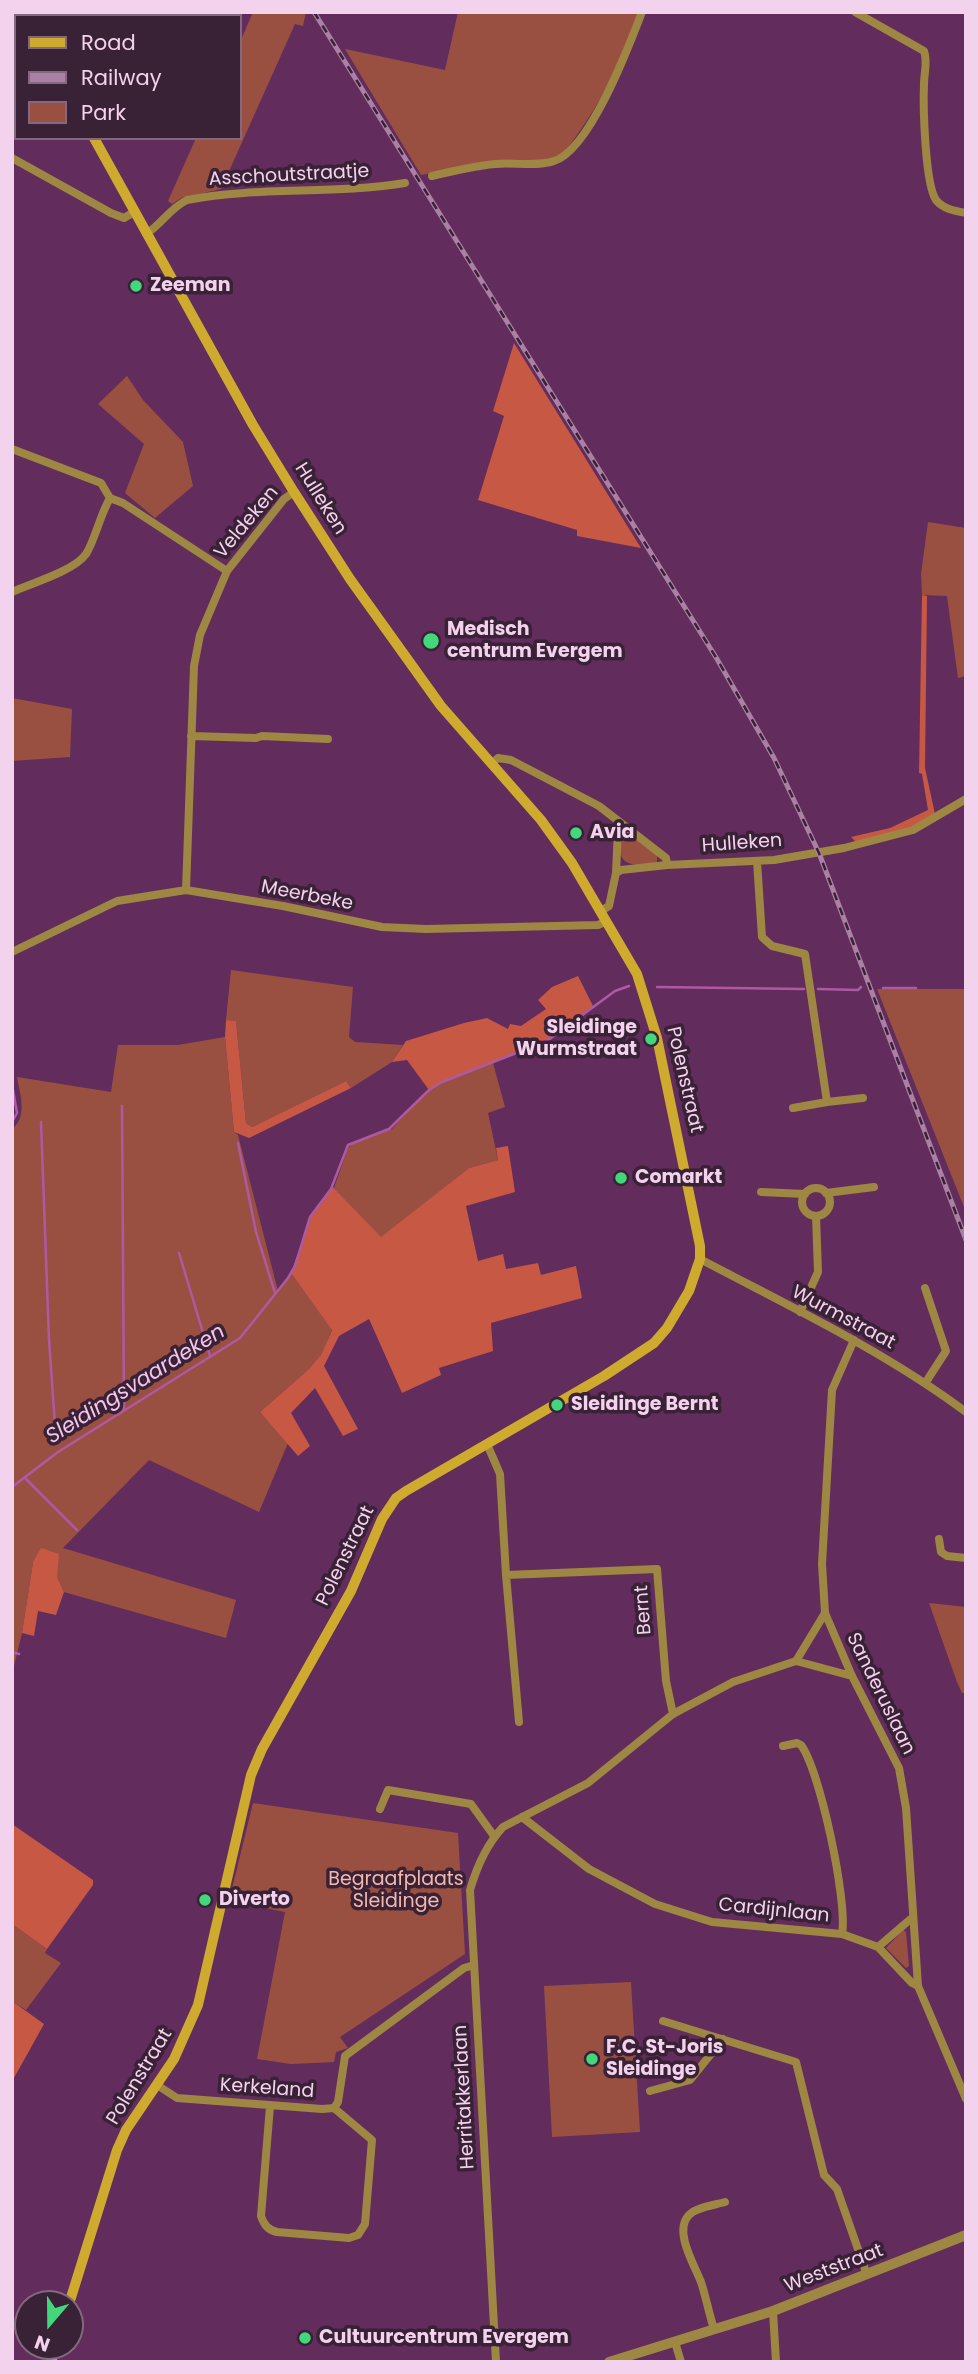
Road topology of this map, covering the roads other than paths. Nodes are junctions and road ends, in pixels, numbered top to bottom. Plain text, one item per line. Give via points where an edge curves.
1 (642, 12) edge
2 (855, 12) edge
3 (95, 140) edge
4 (12, 158) edge
5 (432, 176) dead end
6 (405, 183) dead end
7 (134, 212) junction
8 (966, 213) edge
9 (146, 234) junction
10 (12, 449) edge
11 (294, 492) junction
12 (110, 498) junction
13 (227, 571) junction
14 (12, 592) edge
15 (191, 736) junction
16 (328, 739) dead end
17 (491, 764) junction
18 (966, 799) edge
19 (622, 824) junction
20 (757, 861) junction
21 (667, 865) junction
22 (616, 873) junction
23 (186, 890) junction
24 (604, 916) junction
25 (12, 952) edge
26 (642, 988) joint
27 (863, 1098) dead end
28 (827, 1102) junction
29 (793, 1108) dead end
30 (874, 1187) dead end
31 (761, 1192) dead end
32 (826, 1193) junction
33 (805, 1194) junction
34 (816, 1216) junction
35 (700, 1259) junction
36 (925, 1288) dead end
37 (800, 1312) junction
38 (854, 1340) junction
39 (926, 1382) junction
40 (966, 1412) edge
41 (487, 1444) junction
42 (939, 1539) dead end
43 (966, 1558) edge
44 (506, 1575) junction
45 (825, 1613) junction
46 (796, 1661) junction
47 (852, 1676) junction
48 (673, 1714) junction
49 (519, 1722) dead end
50 (783, 1746) dead end
51 (380, 1809) dead end
52 (522, 1817) junction
53 (494, 1836) junction
54 (913, 1917) junction
55 (842, 1934) junction
56 (878, 1947) junction
57 (474, 1965) junction
58 (918, 1986) junction
59 (663, 2021) dead end
60 (723, 2039) junction
61 (157, 2085) junction
62 (650, 2091) dead end
63 (966, 2099) edge
64 (270, 2106) junction
65 (334, 2108) junction
66 (725, 2202) dead end
67 (966, 2235) edge
68 (867, 2276) junction
69 (73, 2290) edge
70 (772, 2311) junction
71 (714, 2329) junction
72 (674, 2342) junction
73 (496, 2362) edge
74 (609, 2362) edge
75 (681, 2362) edge
76 (776, 2362) edge

1 - 5 street via 612,86 582,135 562,157 553,162 496,164
2 - 8 street via 924,51 931,189 940,204
3 - 7 main road, Hulleken
4 - 7 street via 111,213 124,218
6 - 9 street, Asschoutstraatje via 187,200
7 - 9 main road, Hulleken
9 - 11 main road, Hulleken
10 - 12 street via 101,483
11 - 13 street, Veldeken
11 - 17 main road, Hulleken via 415,672
12 - 13 street
12 - 14 street via 86,553 74,565
13 - 15 street, Veldeken via 200,635
15 - 16 street
15 - 23 street, Veldeken
17 - 19 street via 498,758 511,760 599,806
17 - 24 main road, Hulleken via 553,835
18 - 20 street, Hulleken via 913,830 886,839
19 - 21 street via 666,858
19 - 22 street
20 - 21 street, Hulleken
20 - 28 street via 762,937 772,946 802,951 807,959
21 - 22 street, Hulleken
22 - 24 street
23 - 24 street, Meerbeke via 398,928 598,925
23 - 25 street, Meerbeke via 117,901
24 - 26 main road, Hulleken
26 - 35 main road, Polenstraat via 683,1157
27 - 28 street
28 - 29 street
30 - 32 street
31 - 33 street
32 - 33 street via 813,1189
32 - 34 street via 829,1207
33 - 34 street via 804,1208
34 - 37 street via 818,1272
35 - 37 street, Wurmstraat
35 - 41 main road, Polenstraat via 689,1291 654,1343
36 - 39 street via 946,1351
37 - 38 street, Wurmstraat
38 - 39 street, Wurmstraat
38 - 45 street, Sanderuslaan via 832,1390 822,1564
39 - 40 street, Wurmstraat
41 - 44 street via 500,1474
41 - 61 main road, Polenstraat via 405,1491 387,1509 351,1591 262,1749 251,1775 201,1997 180,2047
42 - 43 street via 941,1552
44 - 48 street, Bernt via 657,1569
44 - 49 street
45 - 46 street
45 - 47 street, Sanderuslaan
46 - 47 street
46 - 48 street, Herritakkerlaan via 733,1682
47 - 54 street, Sanderuslaan via 899,1768
48 - 52 street, Herritakkerlaan via 588,1783
50 - 55 street, Cardijnlaan via 802,1745 817,1784 840,1881
51 - 53 street via 388,1790 471,1804
52 - 53 street, Herritakkerlaan
52 - 55 street, Cardijnlaan via 589,1869 655,1904 712,1922
53 - 57 street, Herritakkerlaan via 477,1865 470,1891
54 - 56 street
54 - 58 street, Sanderuslaan
55 - 56 street, Cardijnlaan
56 - 58 street, Cardijnlaan
57 - 65 street, Kerkeland via 345,2056
57 - 73 street, Herritakkerlaan
58 - 63 street, Sanderuslaan
59 - 60 street
60 - 62 street via 690,2080
60 - 68 street via 796,2062 824,2175 837,2189
61 - 64 street, Kerkeland via 177,2098
61 - 69 main road, Polenstraat via 117,2150
64 - 65 street, Kerkeland
64 - 65 street via 264,2224 277,2232 349,2238 358,2235 365,2224 372,2140
66 - 71 street via 693,2212 684,2225 687,2253 701,2281
67 - 68 street, Weststraat
68 - 70 street, Weststraat
70 - 71 street, Weststraat
70 - 76 street
71 - 72 street, Weststraat
72 - 74 street, Weststraat
72 - 75 street

